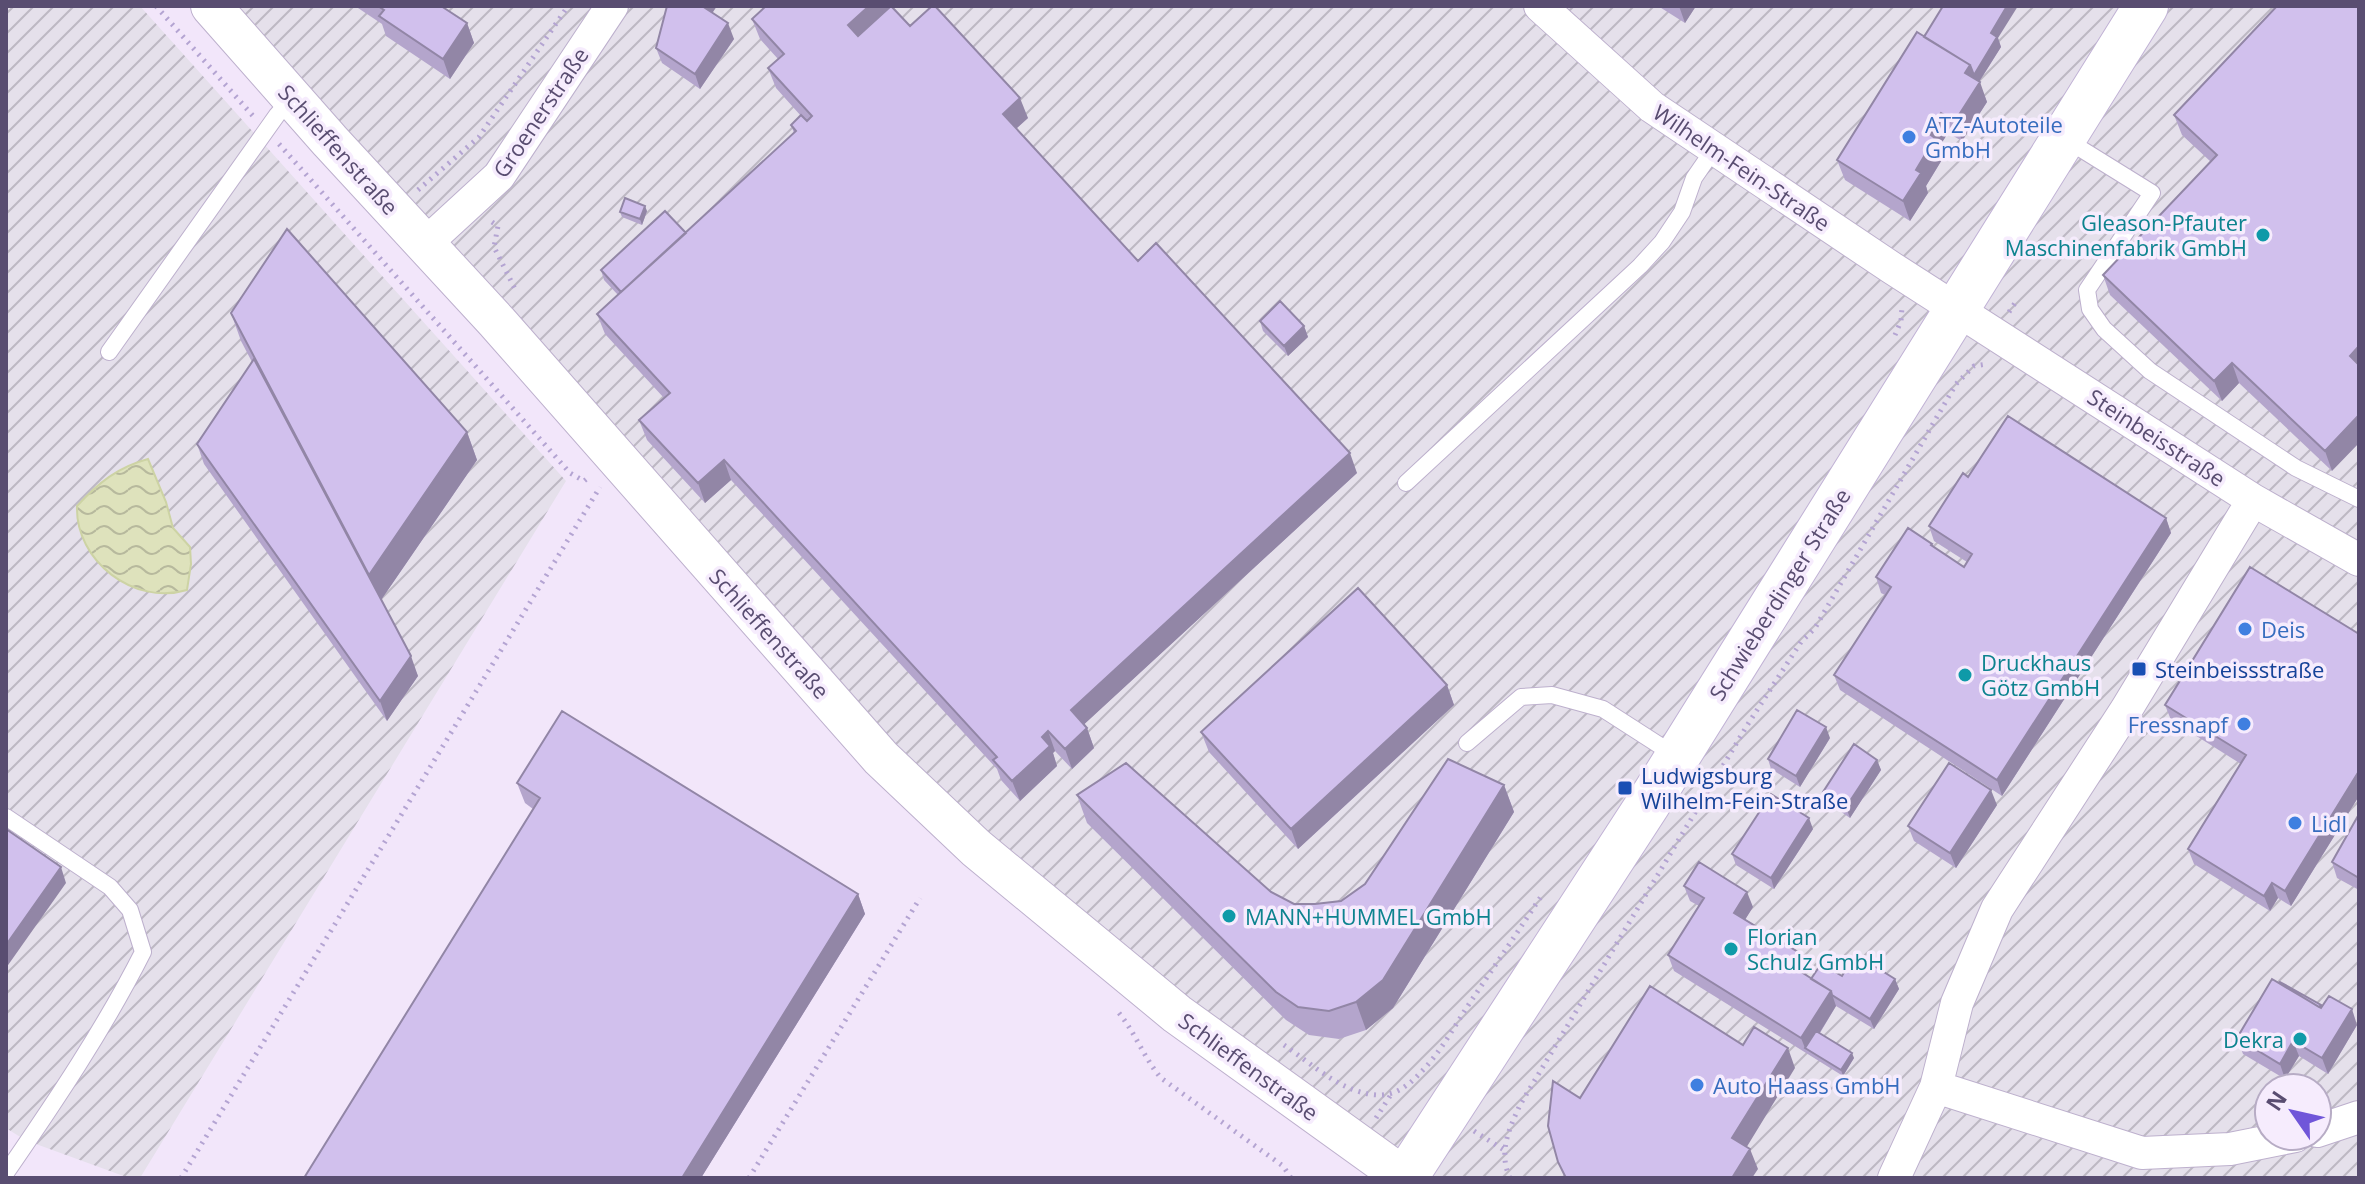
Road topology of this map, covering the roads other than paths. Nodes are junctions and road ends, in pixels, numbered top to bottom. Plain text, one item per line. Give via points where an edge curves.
1 (211, 6) edge
2 (612, 6) edge
3 (1540, 6) edge
4 (2146, 6) edge
5 (292, 97) junction
6 (2063, 138) junction
7 (1714, 149) junction
8 (425, 244) junction
9 (1958, 309) junction
10 (109, 352) dead end
11 (1406, 483) dead end
12 (2359, 499) edge
13 (2253, 500) junction
14 (2359, 560) edge
15 (1467, 743) dead end
16 (1677, 757) junction
17 (6, 817) edge
18 (1936, 1087) junction
19 (2359, 1117) edge
20 (2333, 1126) edge
21 (2253, 1144) edge
22 (6, 1173) edge
23 (1405, 1178) edge
24 (1894, 1178) edge

1 - 5 street, Schlieffenstraße
2 - 8 street, Groenerstraße via 499,176
3 - 7 street, Wilhelm-Fein-Straße via 1652,107
4 - 6 main road, Schwieberdinger Straße
5 - 8 street, Schlieffenstraße
5 - 10 lane
6 - 9 main road, Schwieberdinger Straße
6 - 12 lane via 2152,193 2087,290 2090,309 2104,329 2150,371 2296,468
7 - 9 street, Wilhelm-Fein-Straße
7 - 11 lane via 1694,178 1682,212 1640,266
8 - 23 street, Schlieffenstraße via 497,322 608,470 881,758 976,848 1177,1014
9 - 13 street, Steinbeisstraße
9 - 16 main road, Schwieberdinger Straße
13 - 14 street, Steinbeisstraße
13 - 18 street via 1997,909 1957,1003
15 - 16 lane via 1521,697 1552,695 1603,709
16 - 23 main road, Schwieberdinger Straße
17 - 22 lane via 110,887 130,910 143,952
18 - 21 street via 2142,1153
18 - 24 street
19 - 20 street

